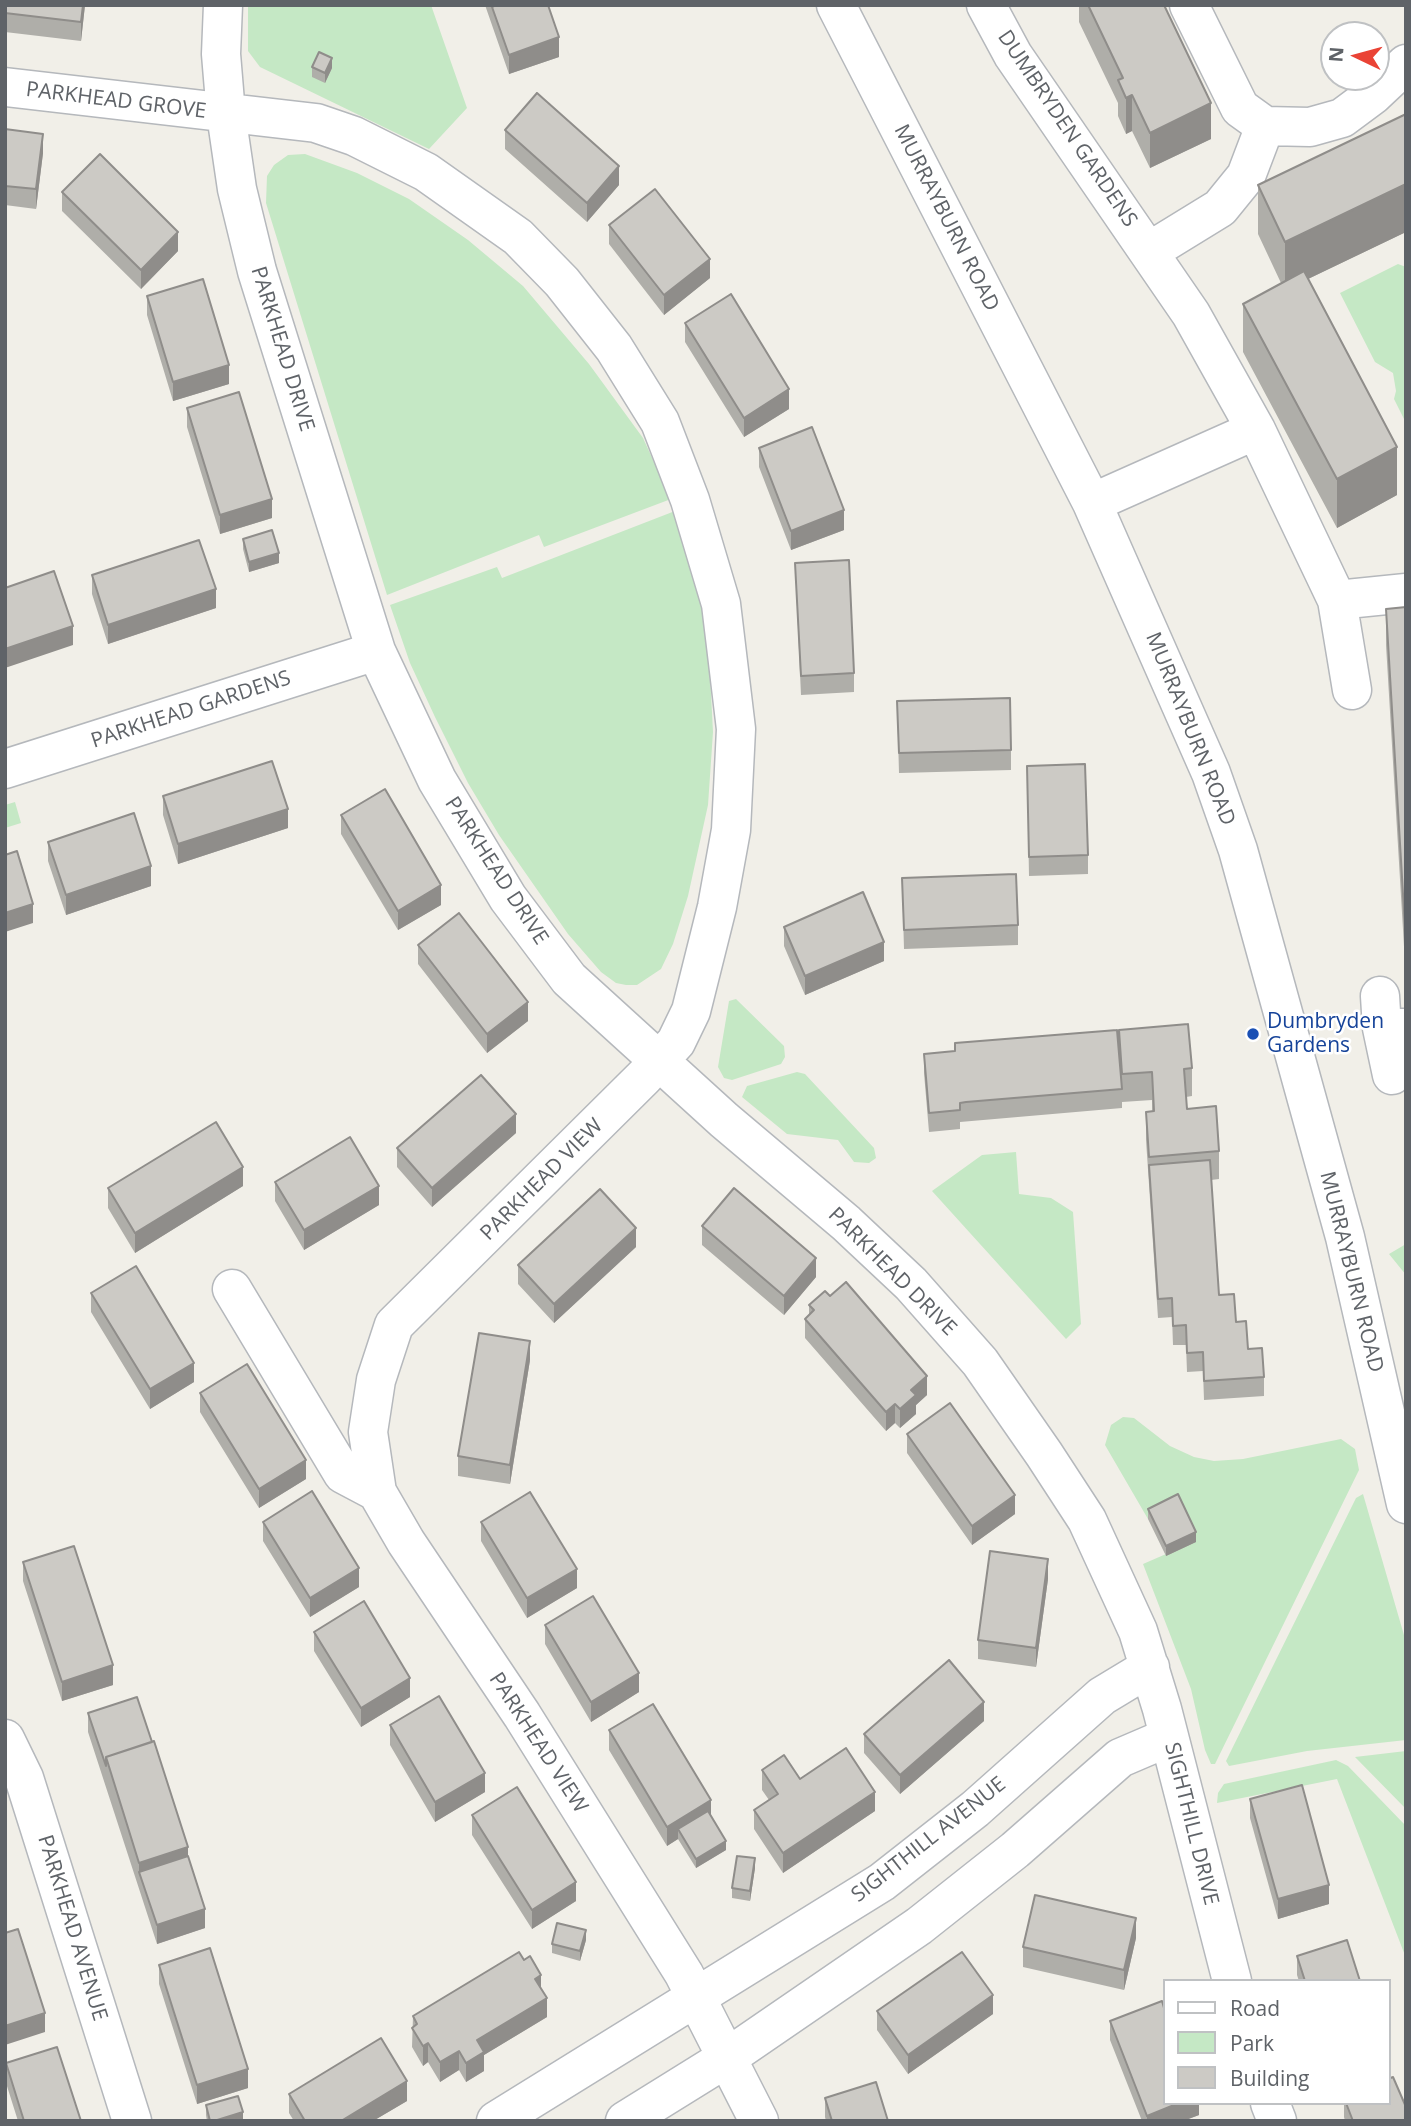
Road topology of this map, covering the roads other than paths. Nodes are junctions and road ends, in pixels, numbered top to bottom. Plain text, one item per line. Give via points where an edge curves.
1 (223, 5) edge
2 (836, 5) edge
3 (986, 5) edge
4 (1189, 5) edge
5 (1406, 64) edge
6 (5, 87) edge
7 (226, 114) junction
8 (1265, 126) junction
9 (1150, 251) junction
10 (1256, 430) junction
11 (1092, 503) junction
12 (1406, 593) edge
13 (1337, 600) junction
14 (376, 651) junction
15 (1352, 690) dead end
16 (5, 769) edge
17 (1390, 1017) edge
18 (660, 1059) junction
19 (1392, 1075) dead end
20 (232, 1289) dead end
21 (1395, 1410) edge
22 (376, 1492) junction
23 (1406, 1504) edge
24 (1150, 1667) junction
25 (1169, 1737) junction
26 (5, 1738) edge
27 (1231, 1979) edge
28 (696, 1996) junction
29 (728, 2057) junction
30 (132, 2121) edge
31 (496, 2121) edge
32 (625, 2121) edge
33 (759, 2121) edge

1 - 7 street, PARKHEAD DRIVE
2 - 11 street, MURRAYBURN ROAD
3 - 9 street, DUMBRYDEN GARDENS via 1013,55
4 - 8 street via 1240,108
5 - 8 street via 1342,118 1310,127
6 - 7 street, PARKHEAD GROVE
7 - 14 street, PARKHEAD DRIVE via 237,189 257,271
7 - 18 street, PARKHEAD GROVE via 293,119 354,136 426,172 474,204 518,237 562,282 614,348 660,422 690,500 720,604 736,729 731,830 704,966 691,1011 676,1042
8 - 9 street via 1246,176 1220,208
9 - 10 street, DUMBRYDEN GARDENS
10 - 11 street
10 - 13 street, DUMBRYDEN GARDENS
11 - 21 street, MURRAYBURN ROAD via 1211,773 1238,850
12 - 13 street
13 - 15 street, DUMBRYDEN GARDENS
14 - 16 street, PARKHEAD GARDENS
14 - 18 street, PARKHEAD DRIVE via 437,779 508,898 569,979
17 - 19 street
18 - 22 street, PARKHEAD VIEW via 394,1325 376,1380 368,1432
18 - 24 street, PARKHEAD DRIVE via 911,1284 980,1362 1087,1520 1122,1591
20 - 22 street via 343,1474
21 - 23 street, MURRAYBURN ROAD
22 - 28 street, PARKHEAD VIEW via 522,1715
24 - 25 street, SIGHTHILL DRIVE
24 - 28 street, SIGHTHILL AVENUE via 1102,1696 975,1809 882,1882
25 - 27 street, SIGHTHILL DRIVE
25 - 29 street via 1100,1772 1015,1850 919,1926
26 - 30 street, PARKHEAD AVENUE via 34,1808
28 - 29 street
28 - 31 street, SIGHTHILL AVENUE
29 - 32 street
29 - 33 street

